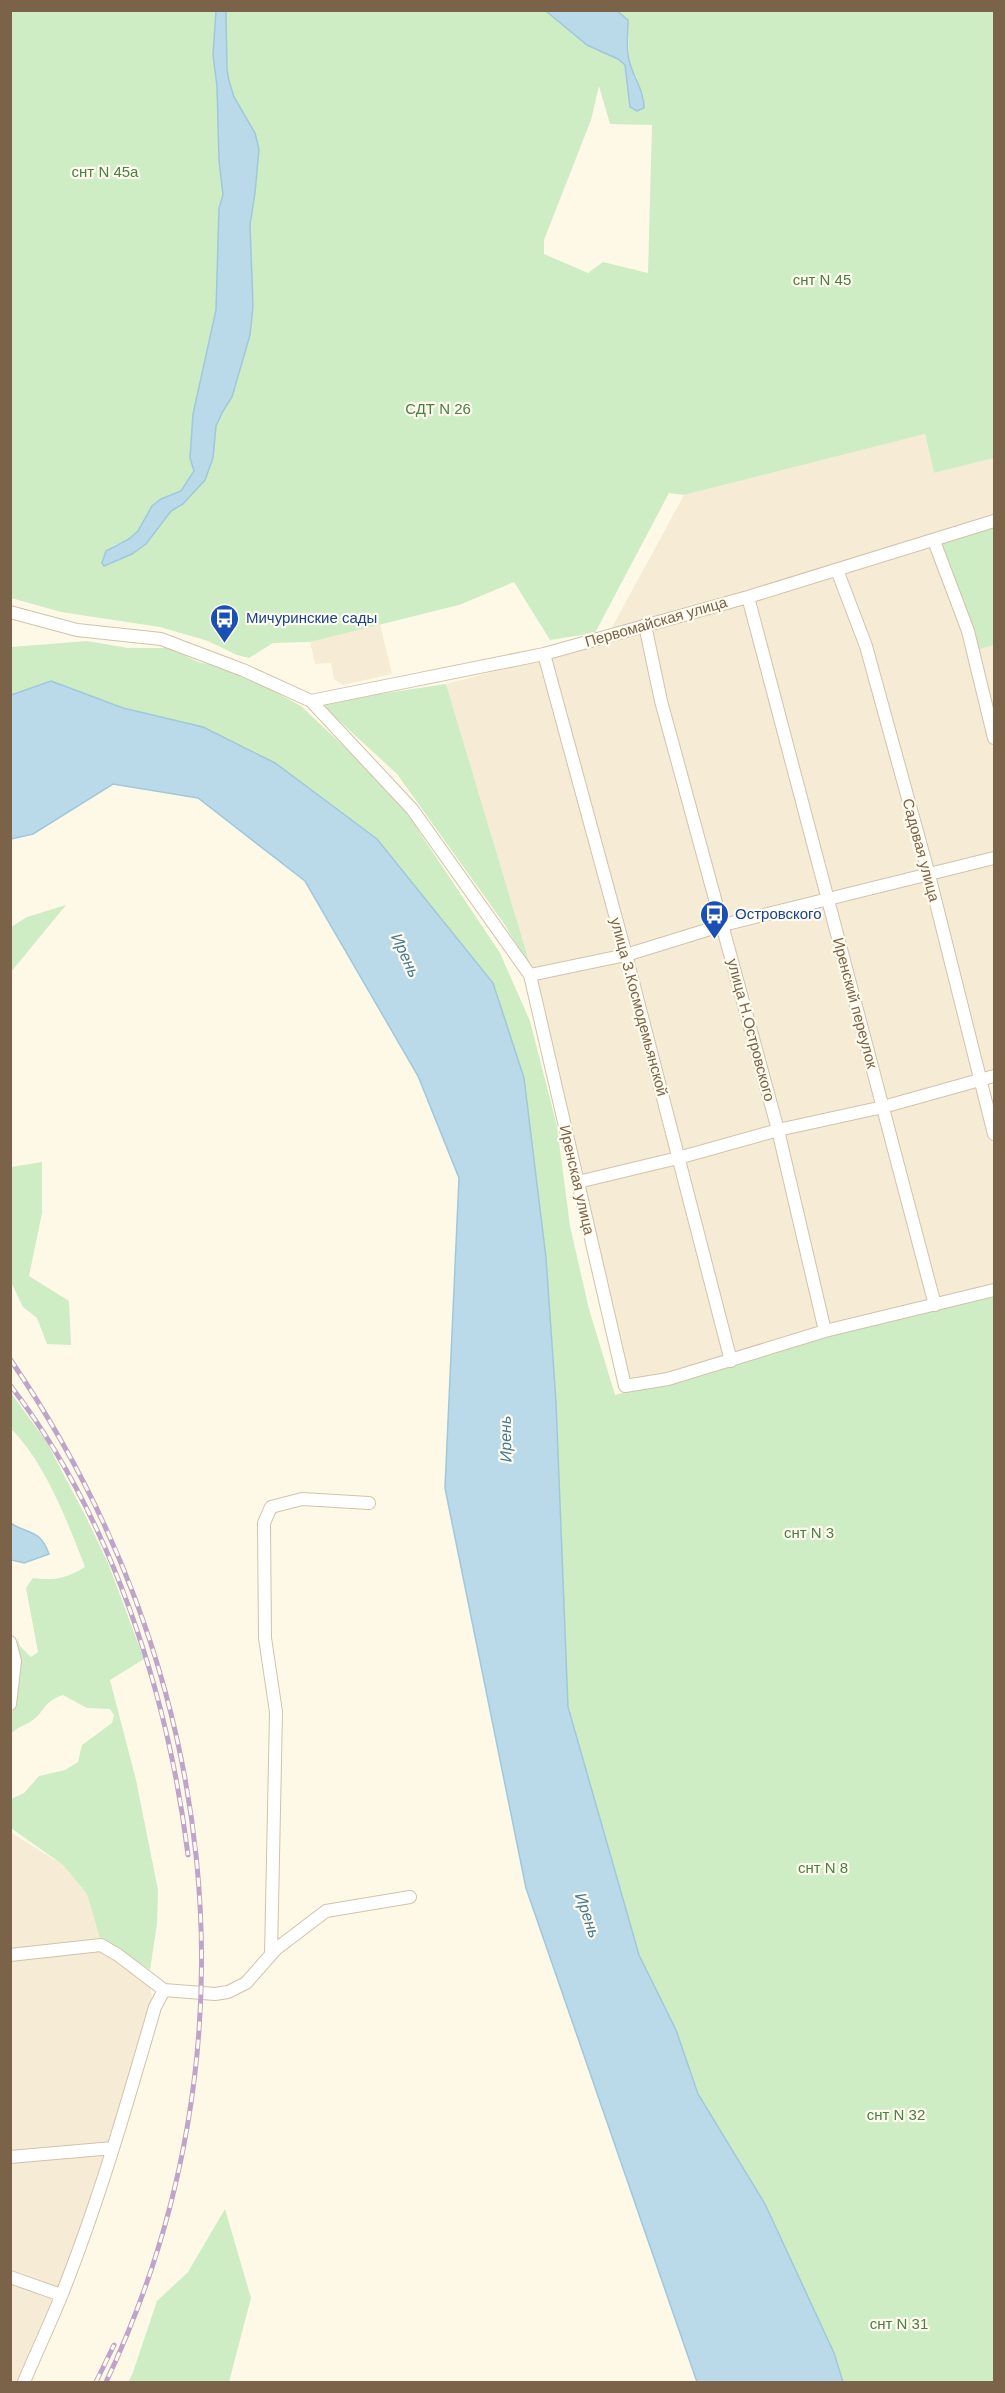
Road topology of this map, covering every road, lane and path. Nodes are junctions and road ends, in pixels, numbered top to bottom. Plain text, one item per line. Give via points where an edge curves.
1 (994, 521) edge
2 (934, 541) junction
3 (837, 570) junction
4 (748, 597) junction
5 (10, 612) edge
6 (645, 625) junction
7 (544, 654) junction
8 (311, 701) junction
9 (994, 738) edge
10 (994, 858) edge
11 (929, 875) junction
12 (828, 901) junction
13 (723, 925) junction
14 (626, 955) junction
15 (530, 975) junction
16 (994, 1076) edge
17 (980, 1080) junction
18 (883, 1107) junction
19 (778, 1130) junction
20 (994, 1134) edge
21 (678, 1158) junction
22 (578, 1182) junction
23 (994, 1290) edge
24 (935, 1305) junction
25 (825, 1331) junction
26 (731, 1361) junction
27 (369, 1503) dead end
28 (10, 1642) edge
29 (10, 1704) edge
30 (410, 1897) dead end
31 (10, 1955) edge
32 (271, 1955) junction
33 (164, 1990) junction
34 (113, 2148) junction
35 (10, 2157) edge
36 (10, 2277) edge
37 (62, 2295) junction
38 (24, 2382) edge

1 - 2 street, Первомайская улица
2 - 3 street, Первомайская улица
2 - 9 street via 968,631
3 - 4 street, Первомайская улица
3 - 11 street, Садовая улица via 866,646
4 - 6 street, Первомайская улица
4 - 12 street, Иренский переулок
5 - 8 street via 77,630 161,639
6 - 7 street, Первомайская улица
6 - 13 street, улица Н.Островского via 661,701
7 - 8 street, Первомайская улица
7 - 14 street, улица З.Космодемьянской
8 - 15 street via 412,809
10 - 11 street
11 - 12 street
11 - 17 street, Садовая улица
12 - 13 street
12 - 18 street, Иренский переулок
13 - 14 street
13 - 19 street, улица Н.Островского
14 - 15 street
14 - 21 street, улица З.Космодемьянской
15 - 22 street, Иренская улица
16 - 17 street
17 - 18 street
17 - 20 street, Садовая улица
18 - 19 street
18 - 24 street, Иренский переулок
19 - 21 street
19 - 25 street, улица Н.Островского
21 - 22 street
21 - 26 street, улица З.Космодемьянской
22 - 26 street, Иренская улица via 625,1386 668,1379
23 - 24 street
24 - 25 street
25 - 26 street
27 - 32 street via 302,1499 271,1507 264,1523 265,1638 276,1712
28 - 29 street via 15,1660
30 - 32 street via 326,1911
31 - 33 street via 101,1945
32 - 33 street via 237,1989 215,1994
33 - 34 street via 155,2007
34 - 35 street
34 - 37 street
36 - 37 street
37 - 38 street

